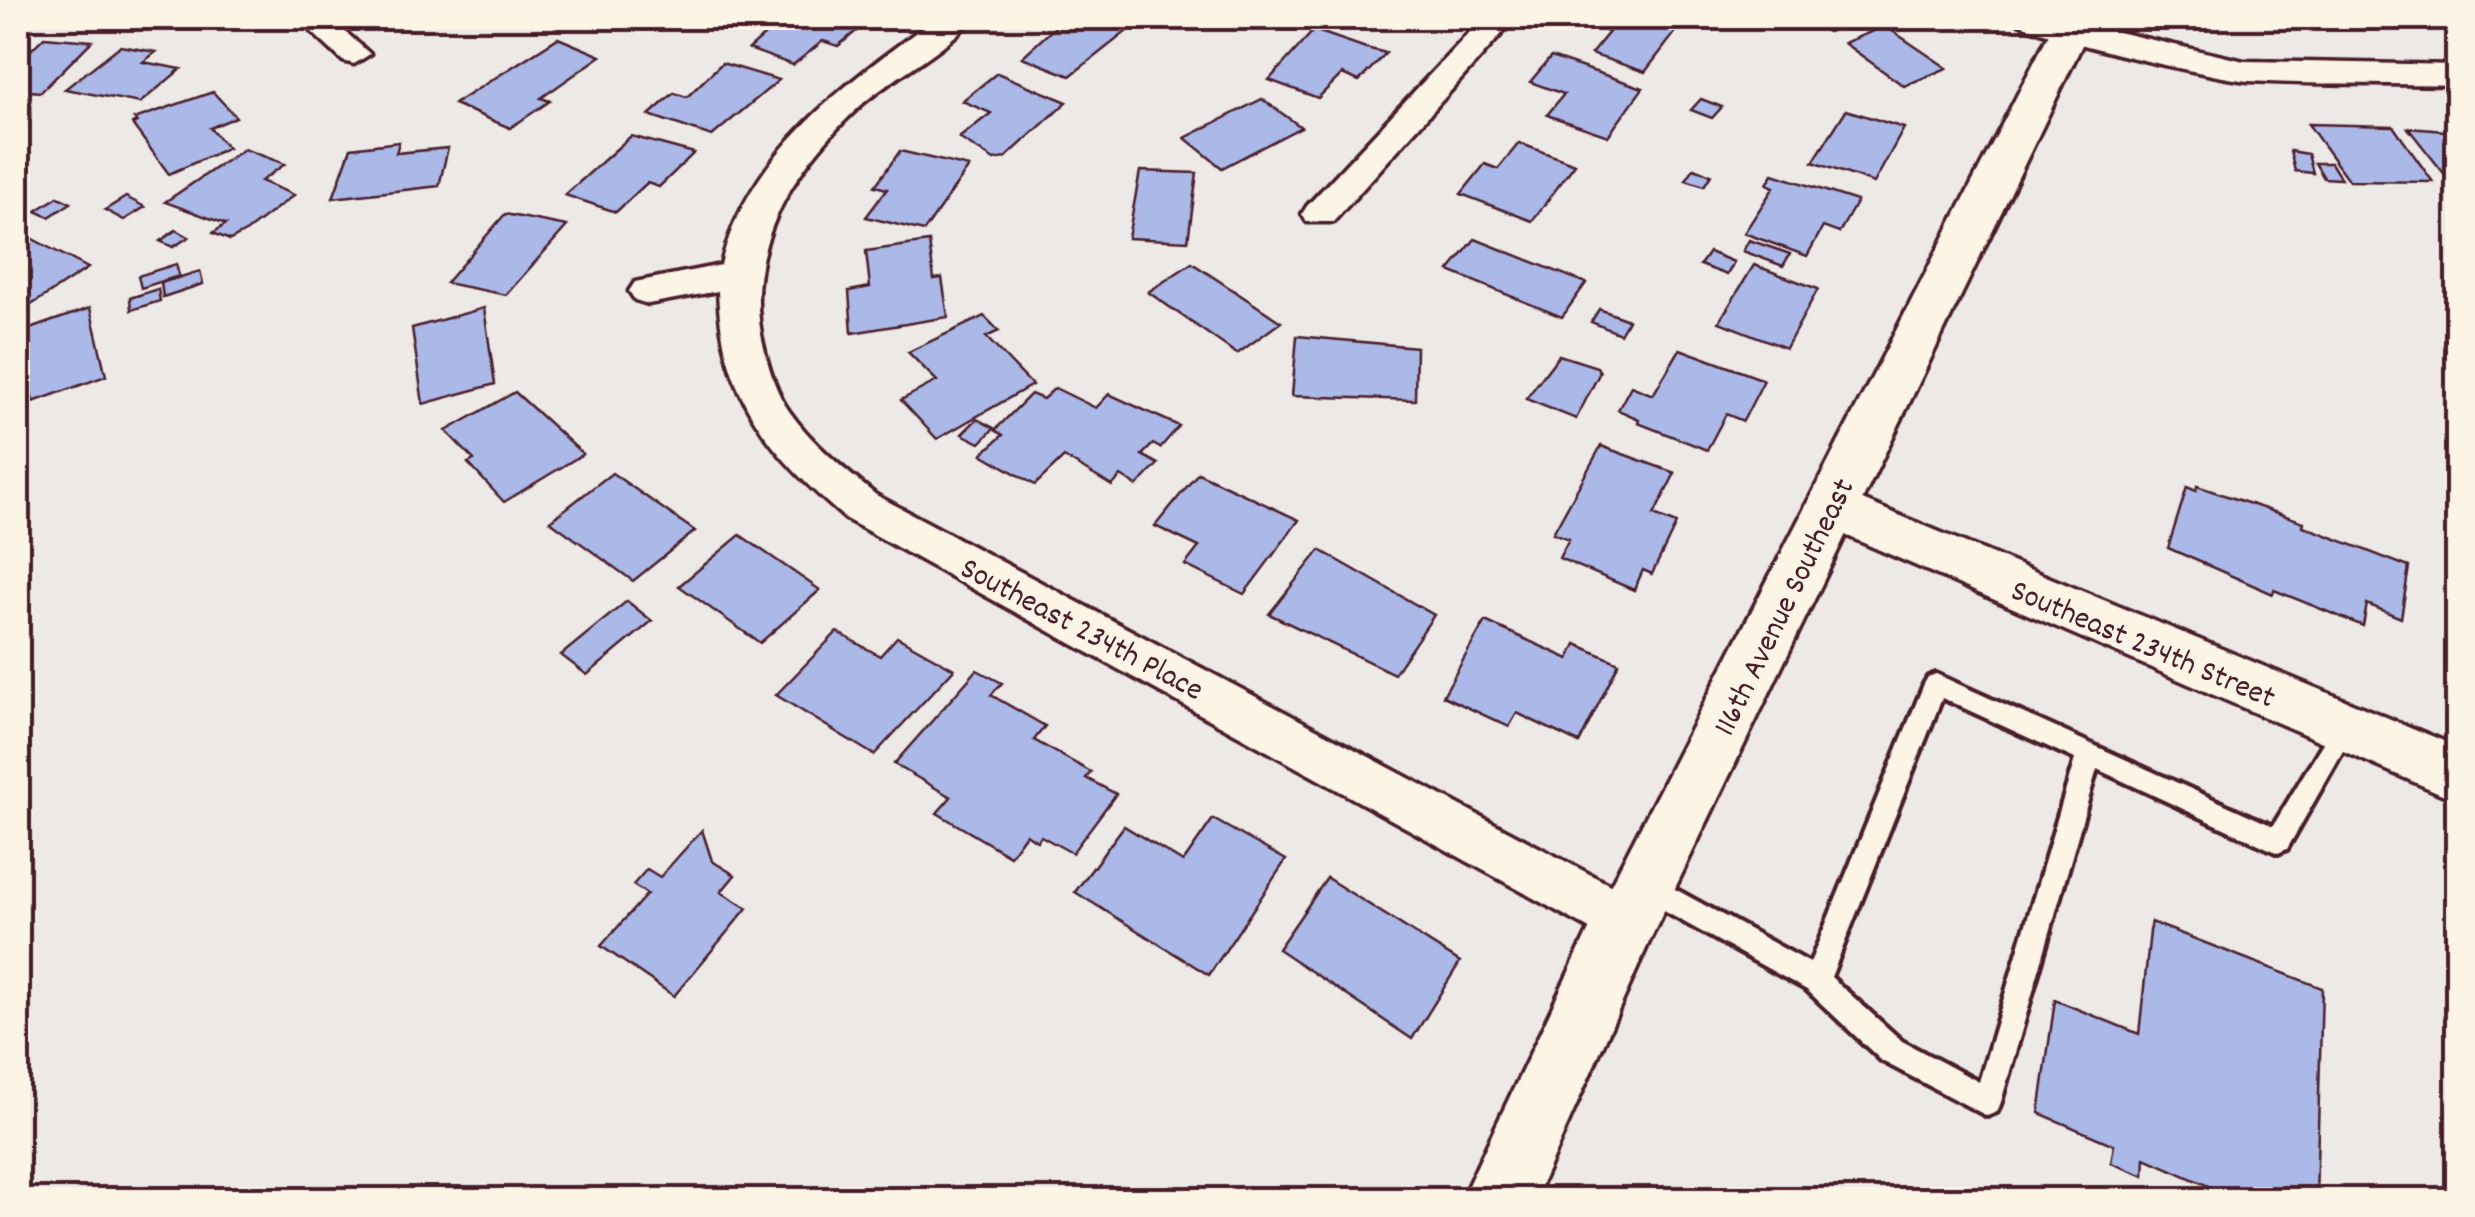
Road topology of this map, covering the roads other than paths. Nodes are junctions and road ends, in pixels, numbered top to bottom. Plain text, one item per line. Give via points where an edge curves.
1 (312, 18) edge
2 (956, 18) edge
3 (1500, 18) edge
4 (2058, 22) edge
5 (354, 54) dead end
6 (2458, 74) edge
7 (1320, 214) dead end
8 (738, 276) junction
9 (648, 291) dead end
10 (1830, 507) junction
11 (2344, 728) junction
12 (2089, 754) junction
13 (2458, 775) edge
14 (1635, 904) junction
15 (1816, 981) junction
16 (1496, 1200) edge

1 - 5 street
2 - 8 street via 846,101 792,162 746,242
3 - 7 street
4 - 6 street via 2244,71
4 - 10 main road, 116th Avenue Southeast
8 - 9 street
8 - 14 street, Southeast 234th Place via 746,352 767,409 806,460 861,507
10 - 11 main road, Southeast 234th Street
10 - 14 main road, 116th Avenue Southeast
11 - 12 lane via 2278,841
11 - 13 main road, Southeast 234th Street
12 - 15 lane via 1936,684
12 - 15 lane via 1987,1102 1892,1051
14 - 15 lane
14 - 16 main road, 116th Avenue Southeast

